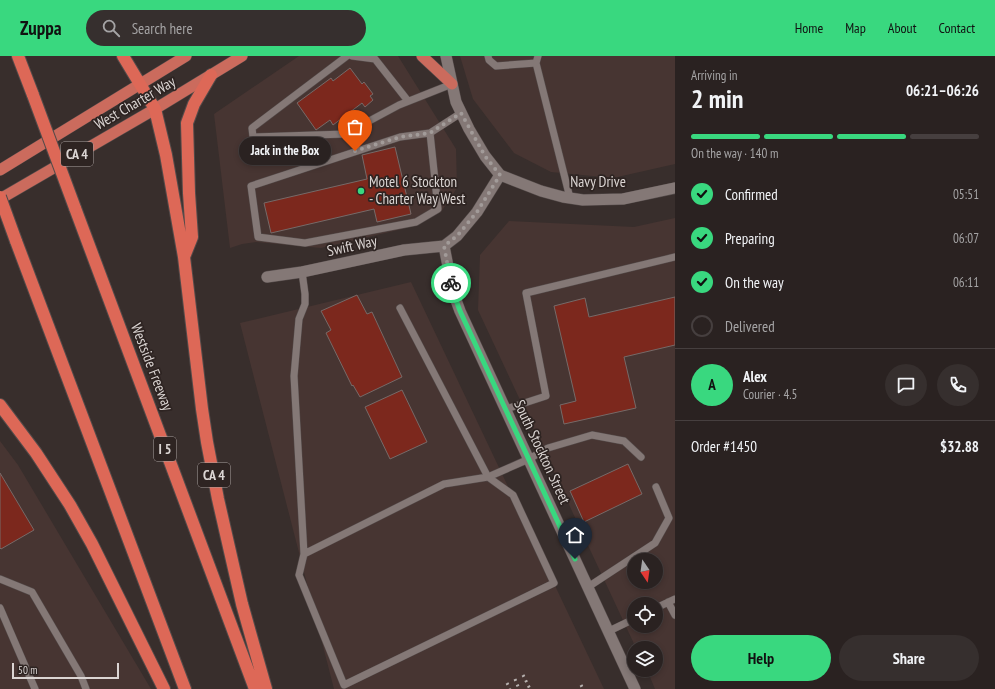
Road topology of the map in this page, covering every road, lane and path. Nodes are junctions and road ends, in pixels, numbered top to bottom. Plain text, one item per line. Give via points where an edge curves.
1 (18, 56) edge
2 (123, 56) edge
3 (186, 56) edge
4 (242, 56) edge
5 (347, 56) edge
6 (352, 56) edge
7 (422, 56) edge
8 (446, 56) edge
9 (488, 56) edge
10 (537, 60) edge
11 (211, 75) junction
12 (139, 84) junction
13 (452, 84) junction
14 (408, 101) junction
15 (155, 109) junction
16 (461, 113) junction
17 (430, 133) junction
18 (0, 170) edge
19 (500, 175) junction
20 (675, 188) edge
21 (0, 198) edge
22 (570, 198) junction
23 (444, 246) junction
24 (184, 257) junction
25 (675, 257) edge
26 (302, 272) junction
27 (267, 277) dead end
28 (400, 308) dead end
29 (0, 405) edge
30 (506, 408) junction
31 (641, 457) dead end
32 (529, 459) junction
33 (488, 478) junction
34 (656, 487) dead end
35 (304, 554) junction
36 (0, 579) edge
37 (588, 587) junction
38 (672, 601) edge
39 (0, 608) edge
40 (675, 615) edge
41 (627, 622) edge
42 (609, 631) junction
43 (35, 689) edge
44 (86, 689) edge
45 (164, 689) edge
46 (185, 689) edge
47 (255, 689) edge
48 (266, 689) edge
49 (635, 689) edge

1 - 47 highway, Westside Freeway / I 5, bridge
2 - 12 highway
3 - 12 highway, West Charter Way / CA 4
4 - 11 highway, West Charter Way / CA 4
5 - 14 lane via 252,128 254,137 345,134
6 - 14 lane via 376,59
7 - 13 highway
8 - 13 street
9 - 10 lane via 496,66
10 - 22 lane
11 - 15 highway, West Charter Way / CA 4
11 - 24 highway via 194,104 187,123 188,193 192,237
12 - 15 highway
12 - 18 highway, West Charter Way / CA 4
13 - 14 lane
13 - 16 street
15 - 21 highway, West Charter Way / CA 4
15 - 24 highway
16 - 17 lane
16 - 19 street via 485,156
17 - 17 lane via 400,137 251,186 258,237 305,243 416,222 438,209
19 - 22 street, Navy Drive via 541,191
19 - 23 street via 477,212 457,236
20 - 22 street, Navy Drive via 623,199
21 - 46 highway, bridge
23 - 26 street, Swift Way via 404,250
23 - 30 street, South Stockton Street via 453,292 460,311
24 - 48 highway, CA 4 via 207,442 242,604
25 - 30 lane via 526,293 546,396
26 - 27 street, Swift Way
26 - 35 lane via 305,304 299,319 294,376
28 - 33 lane
29 - 45 highway via 70,505
30 - 32 street, South Stockton Street
31 - 32 lane via 624,441 592,435 548,448
32 - 33 lane
32 - 37 street, South Stockton Street
33 - 35 lane via 444,484
33 - 35 lane via 512,496 554,583 344,685 299,575
34 - 37 lane via 669,518 655,543
36 - 44 lane via 32,592 82,676
37 - 42 street, South Stockton Street
38 - 40 lane
39 - 43 lane
41 - 42 lane
42 - 49 street, South Stockton Street

